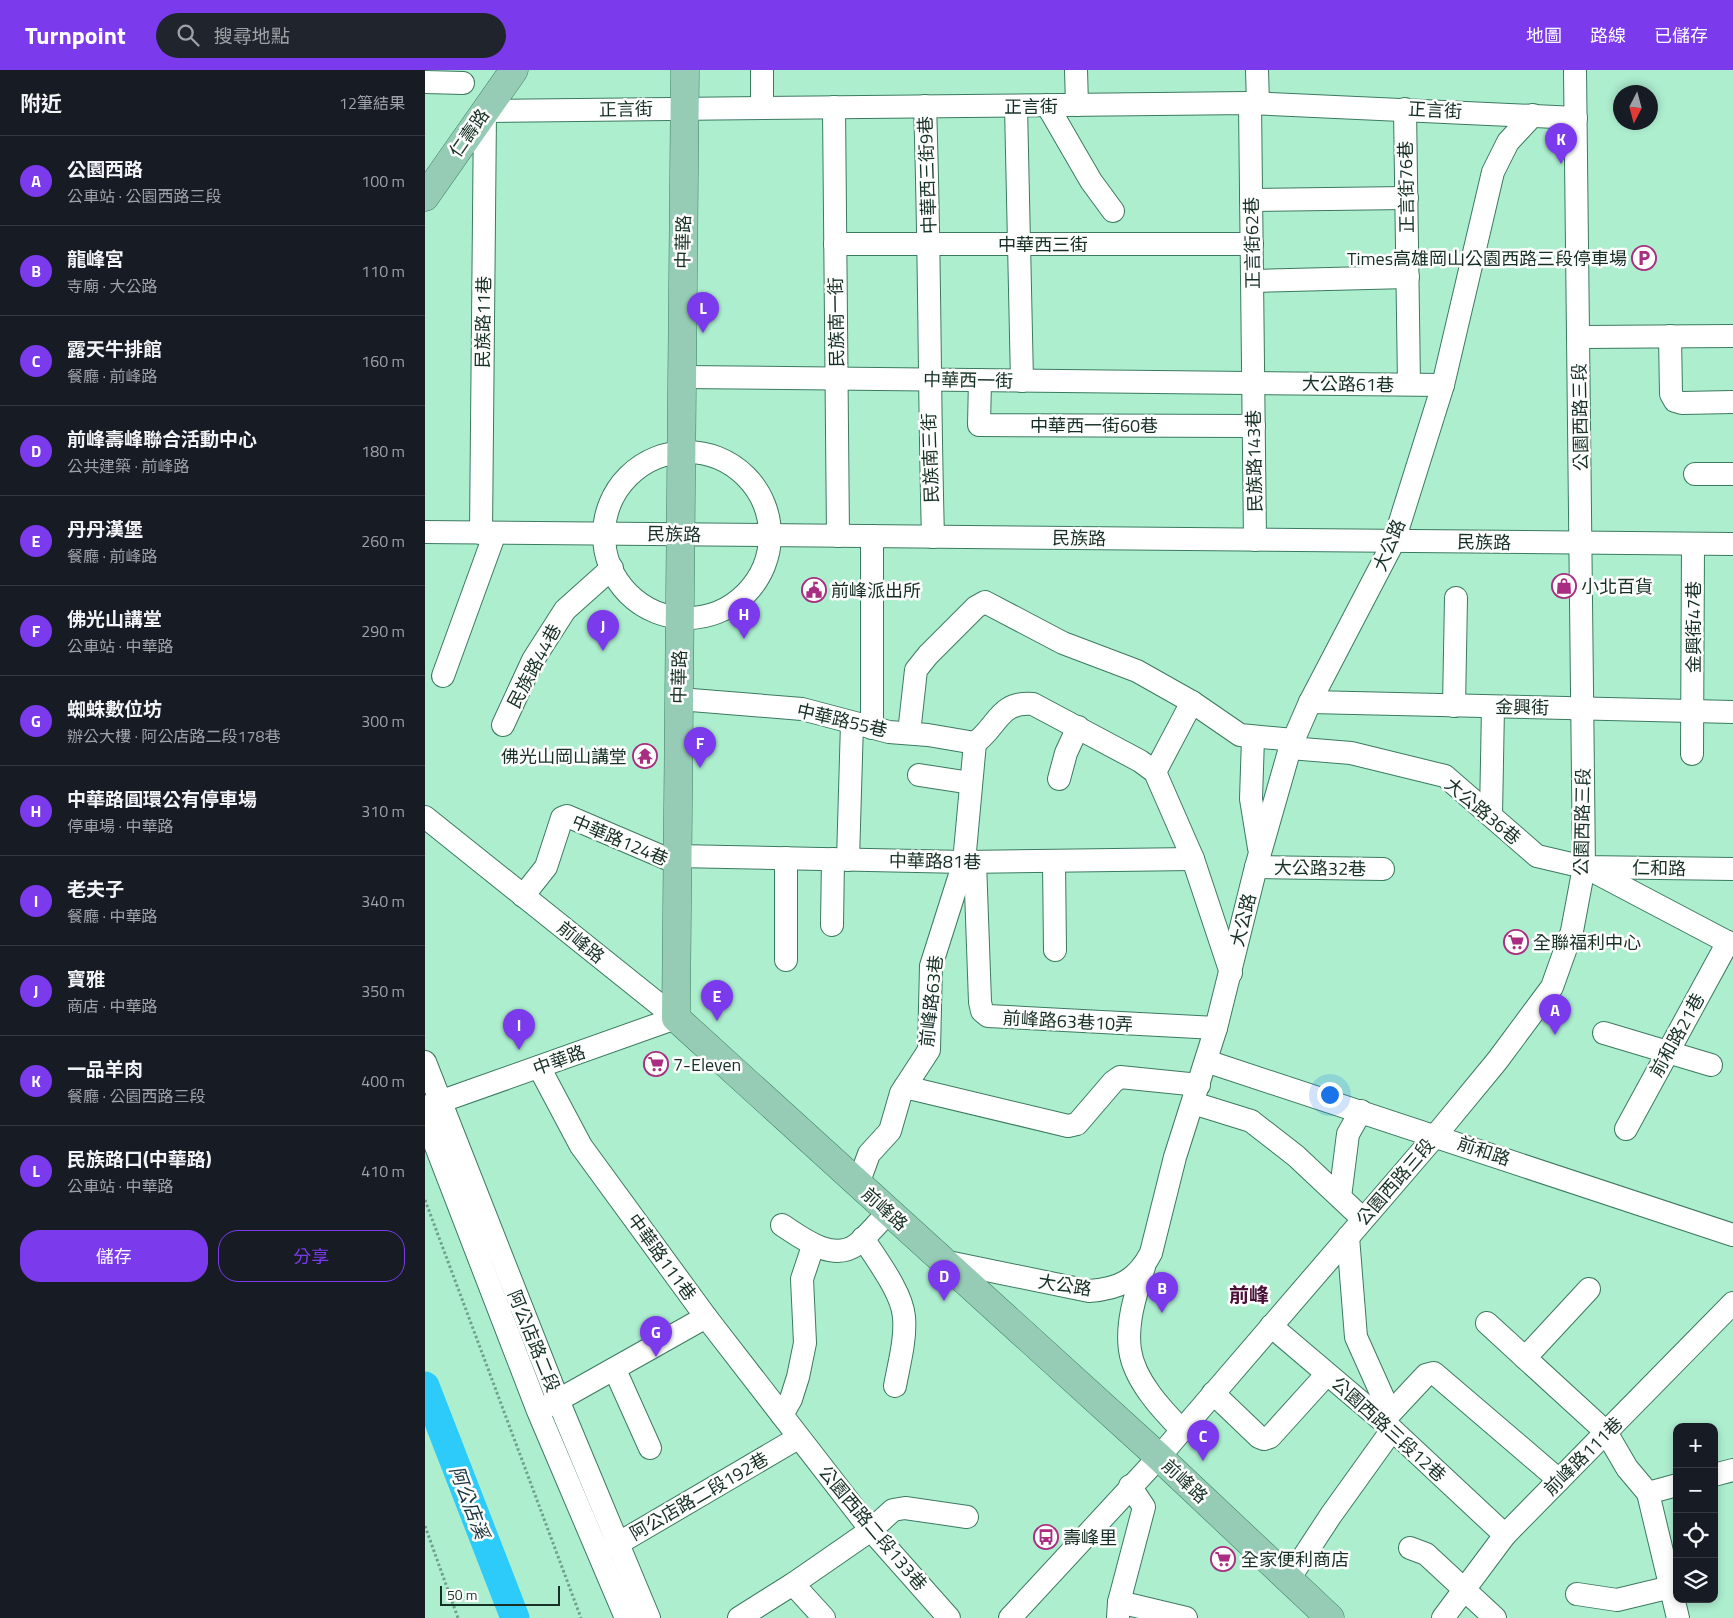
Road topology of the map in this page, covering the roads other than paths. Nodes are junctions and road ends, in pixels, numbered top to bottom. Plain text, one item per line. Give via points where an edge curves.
1 (514, 70) edge
2 (685, 70) edge
3 (762, 70) edge
4 (1076, 70) edge
5 (1257, 70) edge
6 (1575, 70) edge
7 (425, 82) edge
8 (463, 83) dead end
9 (1254, 104) junction
10 (1077, 105) junction
11 (925, 106) junction
12 (1016, 106) junction
13 (1047, 106) junction
14 (834, 107) junction
15 (762, 108) junction
16 (685, 109) junction
17 (1405, 109) junction
18 (485, 111) junction
19 (1533, 114) junction
20 (1576, 118) junction
21 (425, 197) edge
22 (1407, 198) junction
23 (1251, 200) junction
24 (1113, 210) dead end
25 (835, 244) junction
26 (929, 244) junction
27 (1018, 244) junction
28 (1252, 244) junction
29 (1408, 277) junction
30 (1252, 281) junction
31 (1670, 336) junction
32 (1733, 336) edge
33 (1579, 337) junction
34 (682, 377) junction
35 (836, 379) junction
36 (928, 380) junction
37 (980, 380) junction
38 (1022, 381) junction
39 (1253, 383) junction
40 (1409, 384) junction
41 (1443, 385) junction
42 (1733, 402) edge
43 (1254, 426) junction
44 (681, 451) junction
45 (1695, 474) dead end
46 (1733, 474) edge
47 (425, 532) edge
48 (488, 533) junction
49 (604, 534) junction
50 (680, 534) junction
51 (771, 535) junction
52 (838, 536) junction
53 (872, 536) junction
54 (933, 537) junction
55 (1255, 540) junction
56 (1394, 541) junction
57 (1582, 543) junction
58 (1693, 544) junction
59 (1733, 544) edge
60 (612, 568) junction
61 (1455, 598) dead end
62 (680, 618) junction
63 (443, 676) dead end
64 (679, 699) junction
65 (1192, 702) junction
66 (1310, 702) junction
67 (1454, 706) junction
68 (1493, 707) junction
69 (1583, 708) junction
70 (1693, 711) junction
71 (1733, 712) edge
72 (503, 724) dead end
73 (862, 726) junction
74 (1078, 727) junction
75 (909, 734) junction
76 (1253, 738) junction
77 (975, 743) junction
78 (1292, 744) junction
79 (1692, 754) dead end
80 (1155, 772) junction
81 (919, 775) dead end
82 (1059, 780) dead end
83 (971, 783) junction
84 (1491, 816) junction
85 (425, 817) edge
86 (785, 858) junction
87 (841, 859) junction
88 (1193, 859) junction
89 (677, 860) junction
90 (1258, 860) junction
91 (1054, 861) junction
92 (970, 862) junction
93 (1584, 867) junction
94 (1383, 869) dead end
95 (1733, 869) edge
96 (523, 896) junction
97 (832, 925) dead end
98 (1731, 943) edge
99 (1055, 950) dead end
100 (786, 960) dead end
101 (1231, 973) junction
102 (676, 1018) junction
103 (1216, 1028) junction
104 (1604, 1033) dead end
105 (1669, 1051) junction
106 (1207, 1061) junction
107 (425, 1062) edge
108 (1711, 1065) dead end
109 (539, 1067) junction
110 (905, 1087) junction
111 (1196, 1094) junction
112 (433, 1105) edge
113 (1361, 1111) junction
114 (425, 1118) edge
115 (1626, 1128) dead end
116 (1437, 1135) junction
117 (858, 1184) junction
118 (1339, 1197) junction
119 (889, 1212) junction
120 (1363, 1219) junction
121 (782, 1225) dead end
122 (1733, 1235) edge
123 (1348, 1236) junction
124 (863, 1238) junction
125 (813, 1246) junction
126 (489, 1253) junction
127 (943, 1260) junction
128 (1145, 1266) junction
129 (1589, 1289) dead end
130 (1733, 1303) edge
131 (706, 1317) junction
132 (1487, 1323) dead end
133 (1271, 1326) junction
134 (1525, 1358) junction
135 (615, 1370) junction
136 (1327, 1374) junction
137 (895, 1386) dead end
138 (1213, 1393) junction
139 (558, 1400) junction
140 (538, 1411) junction
141 (782, 1415) junction
142 (1388, 1422) junction
143 (1182, 1430) junction
144 (1606, 1432) junction
145 (798, 1438) junction
146 (650, 1448) dead end
147 (1159, 1457) junction
148 (1733, 1470) edge
149 (1718, 1474) edge
150 (1559, 1480) junction
151 (1130, 1486) junction
152 (1673, 1486) edge
153 (1648, 1492) junction
154 (967, 1517) dead end
155 (871, 1530) junction
156 (1505, 1534) junction
157 (619, 1543) junction
158 (1410, 1548) dead end
159 (599, 1551) junction
160 (1289, 1580) junction
161 (793, 1584) junction
162 (1671, 1587) junction
163 (1465, 1589) junction
164 (1577, 1594) dead end
165 (1119, 1610) edge
166 (626, 1618) edge
167 (649, 1618) edge
168 (739, 1618) edge
169 (824, 1618) edge
170 (949, 1618) edge
171 (1011, 1618) edge
172 (1187, 1618) edge
173 (1330, 1618) edge
174 (1443, 1618) edge
175 (1495, 1618) edge
176 (1678, 1618) edge

1 - 18 main road, 仁壽路
2 - 16 main road, 中華路
3 - 15 street
4 - 10 street
5 - 9 street, 正言街62巷
6 - 20 street, 公園西路三段
7 - 8 street
9 - 10 street, 正言街
9 - 17 street, 正言街
9 - 23 street, 正言街62巷
10 - 13 street, 正言街
11 - 12 street, 正言街
11 - 14 street, 正言街
11 - 26 street, 中華西三街9巷
12 - 13 street, 正言街
12 - 27 street
13 - 24 street via 1091,182
14 - 15 street, 正言街
14 - 25 street, 民族南一街
15 - 16 street, 正言街
16 - 18 street, 正言街
16 - 34 main road, 中華路
17 - 19 street, 正言街
17 - 22 street, 正言街76巷
18 - 21 main road, 仁壽路
18 - 48 street, 民族路11巷
19 - 20 street, 正言街
19 - 41 street, 大公路 via 1508,142 1493,172
20 - 33 street, 公園西路三段
22 - 23 street
22 - 29 street, 正言街76巷
23 - 28 street, 正言街62巷
25 - 26 street, 中華西三街
25 - 35 street, 民族南一街
26 - 27 street, 中華西三街
26 - 36 street, 中華西三街9巷
27 - 28 street, 中華西三街
27 - 38 street
28 - 30 street, 正言街62巷
29 - 30 street
29 - 40 street, 正言街76巷
30 - 39 street, 正言街62巷
31 - 32 street
31 - 33 street
31 - 42 street via 1671,394 1675,401
33 - 57 street, 公園西路三段
34 - 35 street, 中華西一街
34 - 44 main road, 中華路
35 - 36 street, 中華西一街
35 - 52 street, 民族南一街
36 - 37 street, 中華西一街
36 - 54 street, 民族南三街
37 - 38 street, 中華西一街
37 - 43 street, 中華西一街60巷 via 979,425
38 - 39 street, 中華西一街
39 - 40 street, 大公路61巷
39 - 43 street, 民族路143巷
40 - 41 street, 大公路61巷
41 - 56 street, 大公路
43 - 55 street, 民族路143巷
44 - 49 street via 662,455 639,467 620,485 608,508
44 - 50 main road, 中華路
44 - 51 street via 714,456 737,468 755,486 767,510
45 - 46 street
47 - 48 street, 民族路
48 - 49 street, 民族路
48 - 63 street, 民族路11巷
49 - 50 street, 民族路
49 - 60 street via 607,560
50 - 51 street, 民族路
50 - 62 main road, 中華路
51 - 52 street, 民族路
51 - 62 street via 766,562 754,584 735,603 712,614
52 - 53 street, 民族路
53 - 54 street, 民族路
53 - 73 street
54 - 55 street, 民族路
55 - 56 street, 民族路
56 - 57 street, 民族路
56 - 66 street, 大公路
57 - 58 street, 民族路
57 - 69 street, 公園西路三段
58 - 59 street, 民族路
58 - 70 street, 金興街47巷
60 - 62 street via 619,583 637,601 660,613
60 - 72 street, 民族路44巷 via 565,610 533,660
61 - 67 street
62 - 64 main road, 中華路
64 - 73 street, 中華路55巷 via 802,709
64 - 89 main road, 中華路
65 - 75 street via 1137,670 1063,643 985,602 976,607 916,670
65 - 76 street via 1240,734
65 - 80 street
66 - 67 street, 金興街
66 - 78 street, 大公路
67 - 68 street, 金興街
68 - 69 street, 金興街
68 - 84 street
69 - 70 street, 金興街
69 - 93 street, 公園西路三段
70 - 71 street, 金興街
70 - 79 street, 金興街47巷
73 - 75 street, 中華路55巷
73 - 87 street
74 - 77 street via 1033,704 1014,705 1005,709
74 - 80 street
74 - 82 street via 1066,753
75 - 77 street, 中華路55巷
76 - 78 street, 大公路36巷
76 - 90 street via 1251,799
77 - 83 street, 前峰路63巷
78 - 84 street, 大公路36巷 via 1351,753 1445,776
78 - 90 street, 大公路
80 - 88 street, 大公路
81 - 83 street
83 - 92 street, 前峰路63巷
84 - 93 street, 大公路36巷 via 1537,856
85 - 96 street, 前峰路
86 - 87 street, 中華路81巷
86 - 89 street, 中華路81巷
86 - 100 street
87 - 92 street, 中華路81巷
87 - 97 street
88 - 91 street, 中華路81巷
88 - 101 street, 大公路
89 - 96 street, 中華路124巷 via 567,816 562,818 546,867
89 - 102 main road, 中華路
90 - 94 street, 大公路32巷
90 - 101 street, 大公路
91 - 92 street, 中華路81巷
91 - 99 street
92 - 103 street, 前峰路63巷10弄 via 981,1011 988,1016
92 - 110 street, 前峰路63巷 via 931,966 929,1050
93 - 95 street, 仁和路
93 - 98 street
93 - 116 street, 公園西路三段 via 1572,931 1552,987
96 - 102 street, 前峰路
98 - 105 street, 前和路21巷
101 - 103 street, 大公路
102 - 109 street, 中華路
102 - 117 main road, 前峰路
103 - 106 street, 大公路
104 - 105 street
105 - 108 street
105 - 115 street, 前和路21巷
106 - 111 street, 大公路
106 - 113 street, 前和路
107 - 112 street, 阿公店路二段
109 - 112 street, 中華路
109 - 131 street, 中華路111巷 via 581,1146
110 - 111 street via 1068,1126 1077,1124 1120,1077
110 - 117 street, 前峰路63巷 via 890,1132 869,1154
111 - 118 street via 1251,1121 1296,1156
111 - 128 street, 大公路
112 - 126 street, 阿公店路二段
113 - 116 street, 前和路
113 - 118 street via 1348,1134
114 - 126 street, 阿公店路二段
116 - 120 street, 公園西路三段
116 - 122 street, 前和路
117 - 119 main road, 前峰路
118 - 120 street
119 - 124 street
119 - 127 main road, 前峰路
120 - 123 street, 公園西路三段
121 - 125 street
123 - 133 street, 公園西路三段
123 - 142 street, 公園西路三段12巷 via 1356,1337
124 - 125 street via 847,1250
124 - 137 street via 895,1292 904,1314
125 - 141 street via 802,1280 805,1343 799,1377
126 - 139 street, 阿公店路二段
126 - 140 street, 阿公店路二段
127 - 128 street, 大公路 via 1089,1292 1109,1290 1128,1281
127 - 147 main road, 前峰路
128 - 143 street via 1134,1300 1130,1351 1138,1373 1165,1413
129 - 134 street
130 - 144 street, 前峰路111巷
131 - 135 street
131 - 141 street, 中華路111巷
132 - 134 street
133 - 136 street, 公園西路三段12巷
133 - 138 street, 公園西路三段
134 - 144 street
135 - 139 street
135 - 146 street
136 - 138 street via 1270,1437 1264,1439 1259,1438
136 - 142 street, 公園西路三段12巷
138 - 143 street, 公園西路三段
139 - 140 street
139 - 157 street, 阿公店路二段
140 - 159 street, 阿公店路二段
141 - 145 street, 中華路111巷
142 - 150 street via 1426,1375 1434,1373
142 - 156 street, 公園西路三段12巷
142 - 160 street
143 - 147 street, 公園西路三段
144 - 150 street, 前峰路111巷
144 - 153 street via 1627,1468
145 - 155 street, 公園西路二段133巷
145 - 157 street, 阿公店路二段192巷
147 - 151 street, 公園西路三段
147 - 160 main road, 前峰路
148 - 149 street
150 - 156 street, 前峰路111巷
151 - 165 street via 1144,1508
151 - 171 street, 公園西路三段
152 - 153 street
153 - 162 street
154 - 155 street via 899,1508
155 - 161 street
155 - 170 street, 公園西路二段133巷
156 - 163 street, 前峰路111巷
157 - 159 street, 阿公店路二段192巷
157 - 167 street, 阿公店路二段
158 - 163 street via 1426,1554
159 - 166 street, 阿公店路二段
160 - 173 main road, 前峰路
161 - 168 street
161 - 169 street
162 - 164 street via 1617,1600
162 - 176 street
163 - 174 street, 前峰路111巷
163 - 175 street
165 - 172 street

